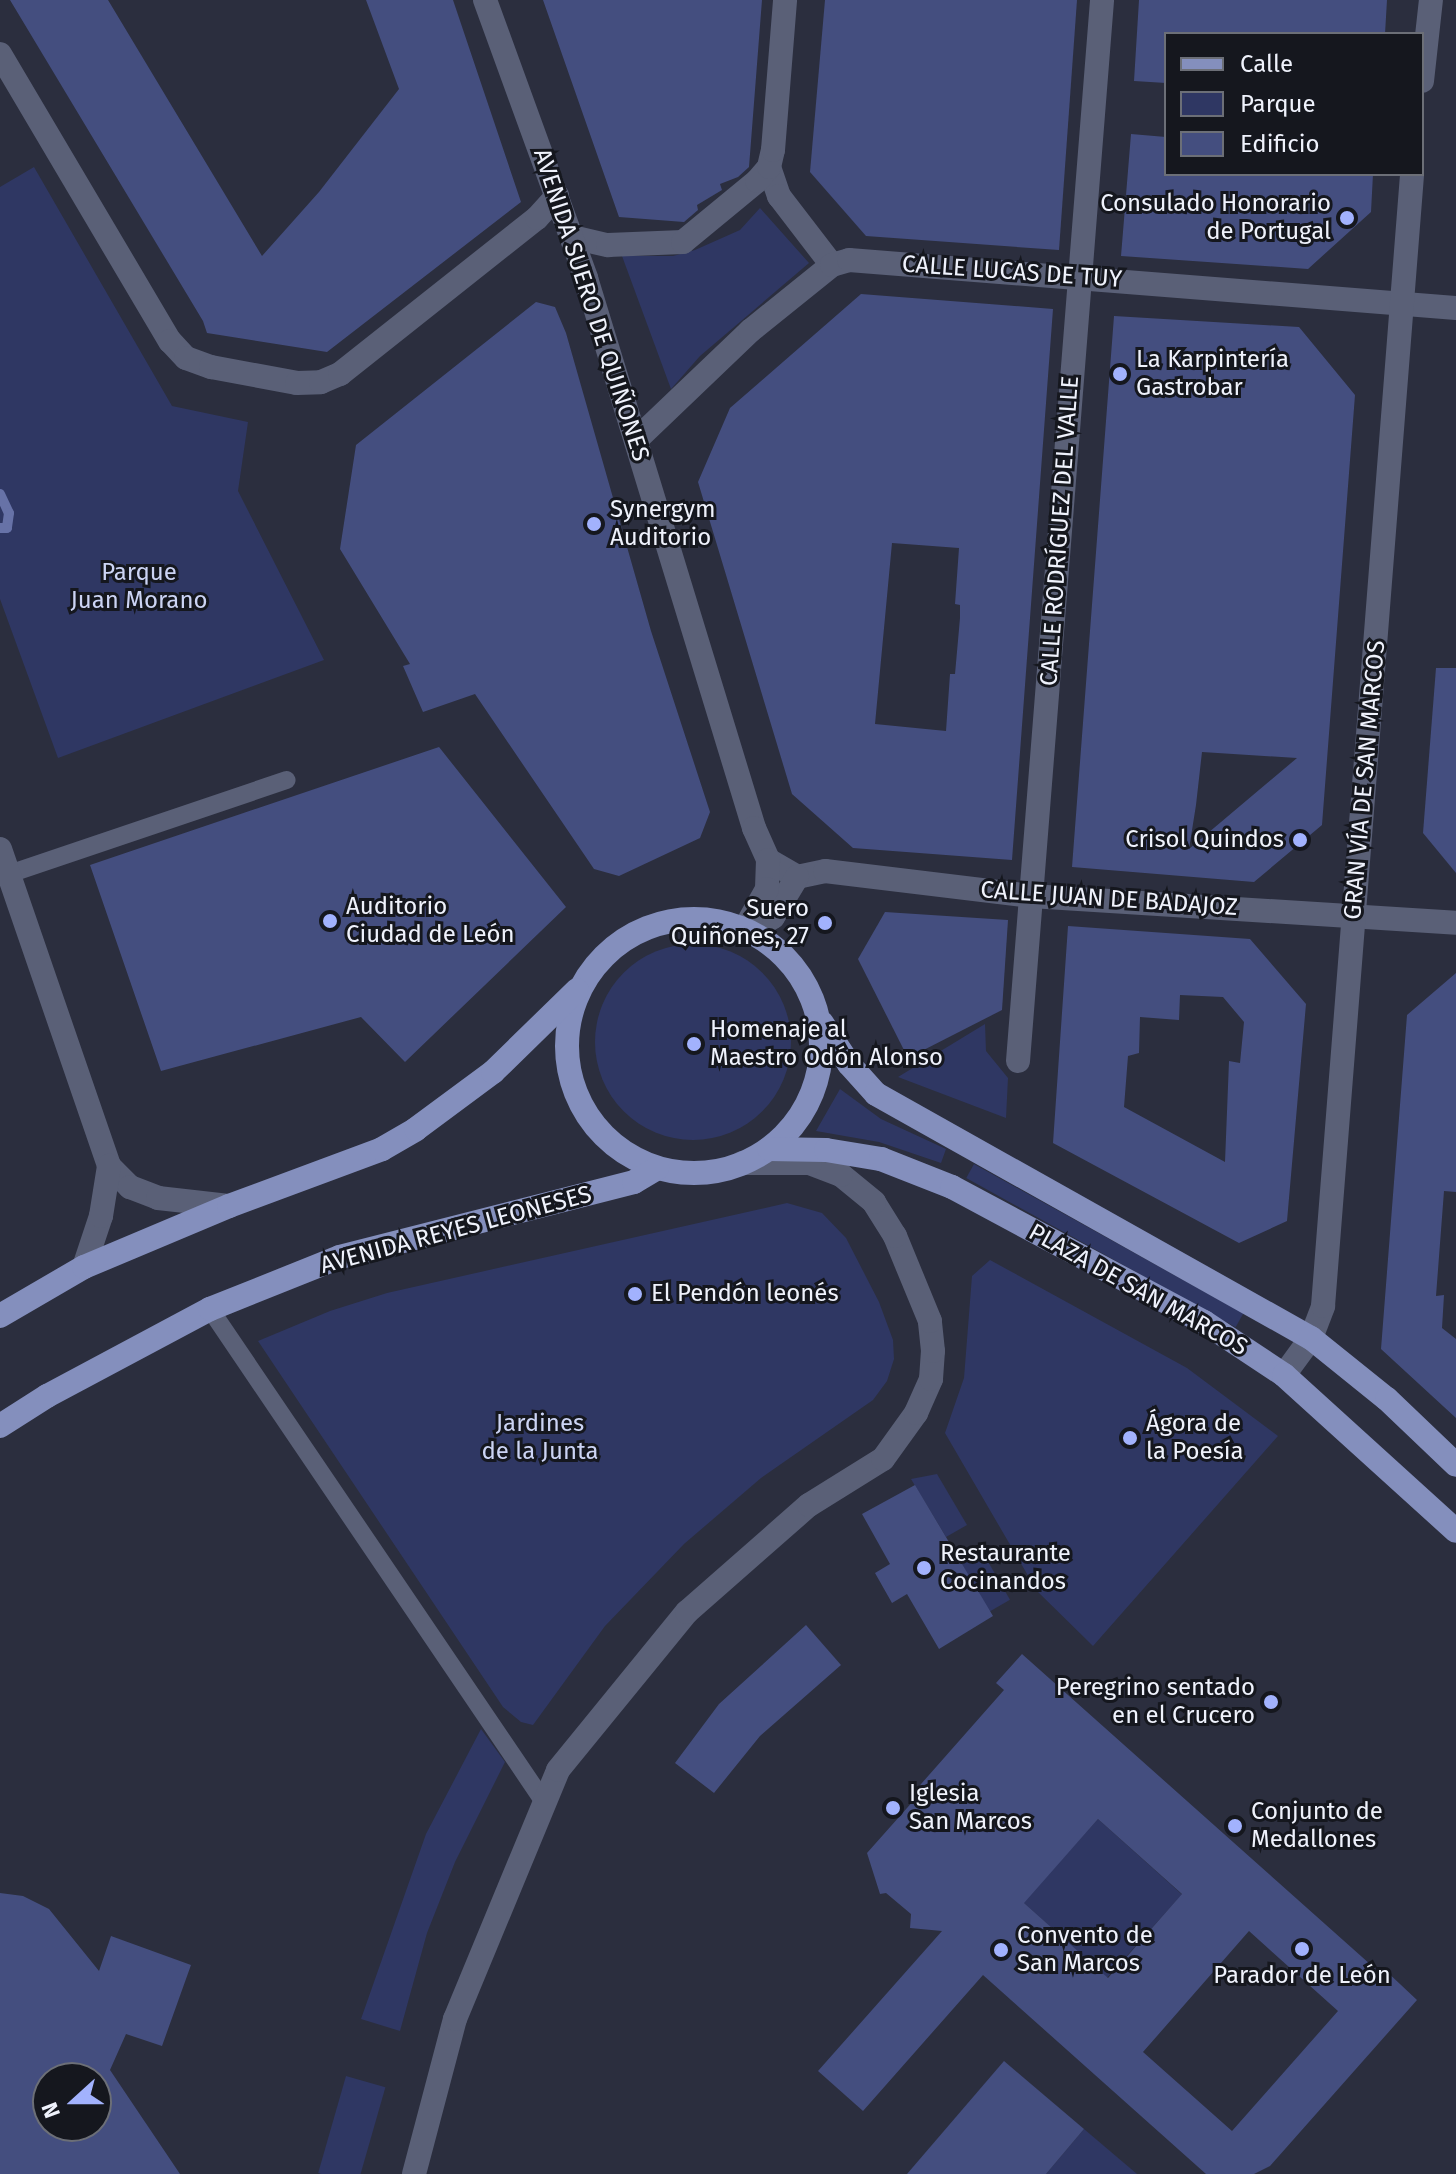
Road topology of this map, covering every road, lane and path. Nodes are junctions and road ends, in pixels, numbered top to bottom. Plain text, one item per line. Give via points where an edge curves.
1 (485, 0) edge
2 (785, 0) edge
3 (1102, 0) edge
4 (1431, 0) edge
5 (0, 54) edge
6 (1424, 63) edge
7 (769, 167) junction
8 (1412, 176) edge
9 (557, 196) junction
10 (572, 237) junction
11 (832, 265) junction
12 (1080, 277) junction
13 (1403, 304) junction
14 (1456, 308) edge
15 (636, 440) junction
16 (287, 780) dead end
17 (0, 849) edge
18 (768, 860) junction
19 (9, 874) junction
20 (797, 877) junction
21 (1031, 896) junction
22 (1354, 917) junction
23 (1456, 923) edge
24 (747, 931) junction
25 (579, 988) junction
26 (822, 1023) junction
27 (1018, 1061) dead end
28 (769, 1149) junction
29 (742, 1163) junction
30 (109, 1166) junction
31 (657, 1168) junction
32 (229, 1206) junction
33 (84, 1267) junction
34 (210, 1309) junction
35 (0, 1316) edge
36 (1311, 1338) junction
37 (1284, 1375) junction
38 (0, 1426) edge
39 (1456, 1465) edge
40 (1456, 1531) edge
41 (544, 1802) junction
42 (414, 2174) edge

1 - 9 street, AVENIDA SUERO DE QUIÑONES
2 - 7 street
3 - 12 street, CALLE RODRÍGUEZ DEL VALLE
4 - 6 street
5 - 9 street via 170,341 186,358 211,367 297,383 340,374 537,218
7 - 10 street via 683,242 608,245
7 - 11 street via 779,196
8 - 13 street, GRAN VÍA DE SAN MARCOS
9 - 10 street, AVENIDA SUERO DE QUIÑONES
10 - 15 street, AVENIDA SUERO DE QUIÑONES
11 - 12 street, CALLE LUCAS DE TUY via 849,260
11 - 15 street via 750,331
12 - 13 street, CALLE LUCAS DE TUY
12 - 21 street, CALLE RODRÍGUEZ DEL VALLE
13 - 14 street, CALLE LUCAS DE TUY
13 - 22 street, GRAN VÍA DE SAN MARCOS
15 - 18 street, AVENIDA SUERO DE QUIÑONES
16 - 19 lane
17 - 19 street
18 - 20 street
18 - 24 street via 767,889
19 - 30 street
20 - 21 street, CALLE JUAN DE BADAJOZ via 825,871
20 - 24 street via 773,917
21 - 22 street, CALLE JUAN DE BADAJOZ
21 - 27 street, CALLE RODRÍGUEZ DEL VALLE
22 - 23 street, CALLE JUAN DE BADAJOZ
22 - 36 street, GRAN VÍA DE SAN MARCOS via 1323,1306
24 - 25 main road via 700,919 640,930 595,963
24 - 26 main road via 789,960 810,991
25 - 31 main road via 567,1051 574,1090 593,1126 622,1153
25 - 32 main road via 512,1056 416,1129 346,1164
26 - 28 main road via 811,1094 794,1124
26 - 36 main road, PLAZA DE SAN MARCOS via 876,1094
28 - 29 main road
28 - 37 main road, PLAZA DE SAN MARCOS via 826,1150 881,1159 952,1187 1204,1322
29 - 31 main road via 686,1172
29 - 41 street via 810,1163 841,1175 874,1202 895,1236 930,1321 931,1379 916,1413 883,1459 809,1505 687,1612 558,1770
30 - 32 street via 130,1187 158,1198
30 - 33 street via 101,1216
31 - 34 main road, AVENIDA REYES LEONESES via 634,1182 340,1257
32 - 33 main road
33 - 35 main road
34 - 38 main road, AVENIDA REYES LEONESES
34 - 41 lane
36 - 37 street, GRAN VÍA DE SAN MARCOS
36 - 39 main road, PLAZA DE SAN MARCOS via 1387,1399
37 - 40 main road, PLAZA DE SAN MARCOS
41 - 42 street via 455,2019

